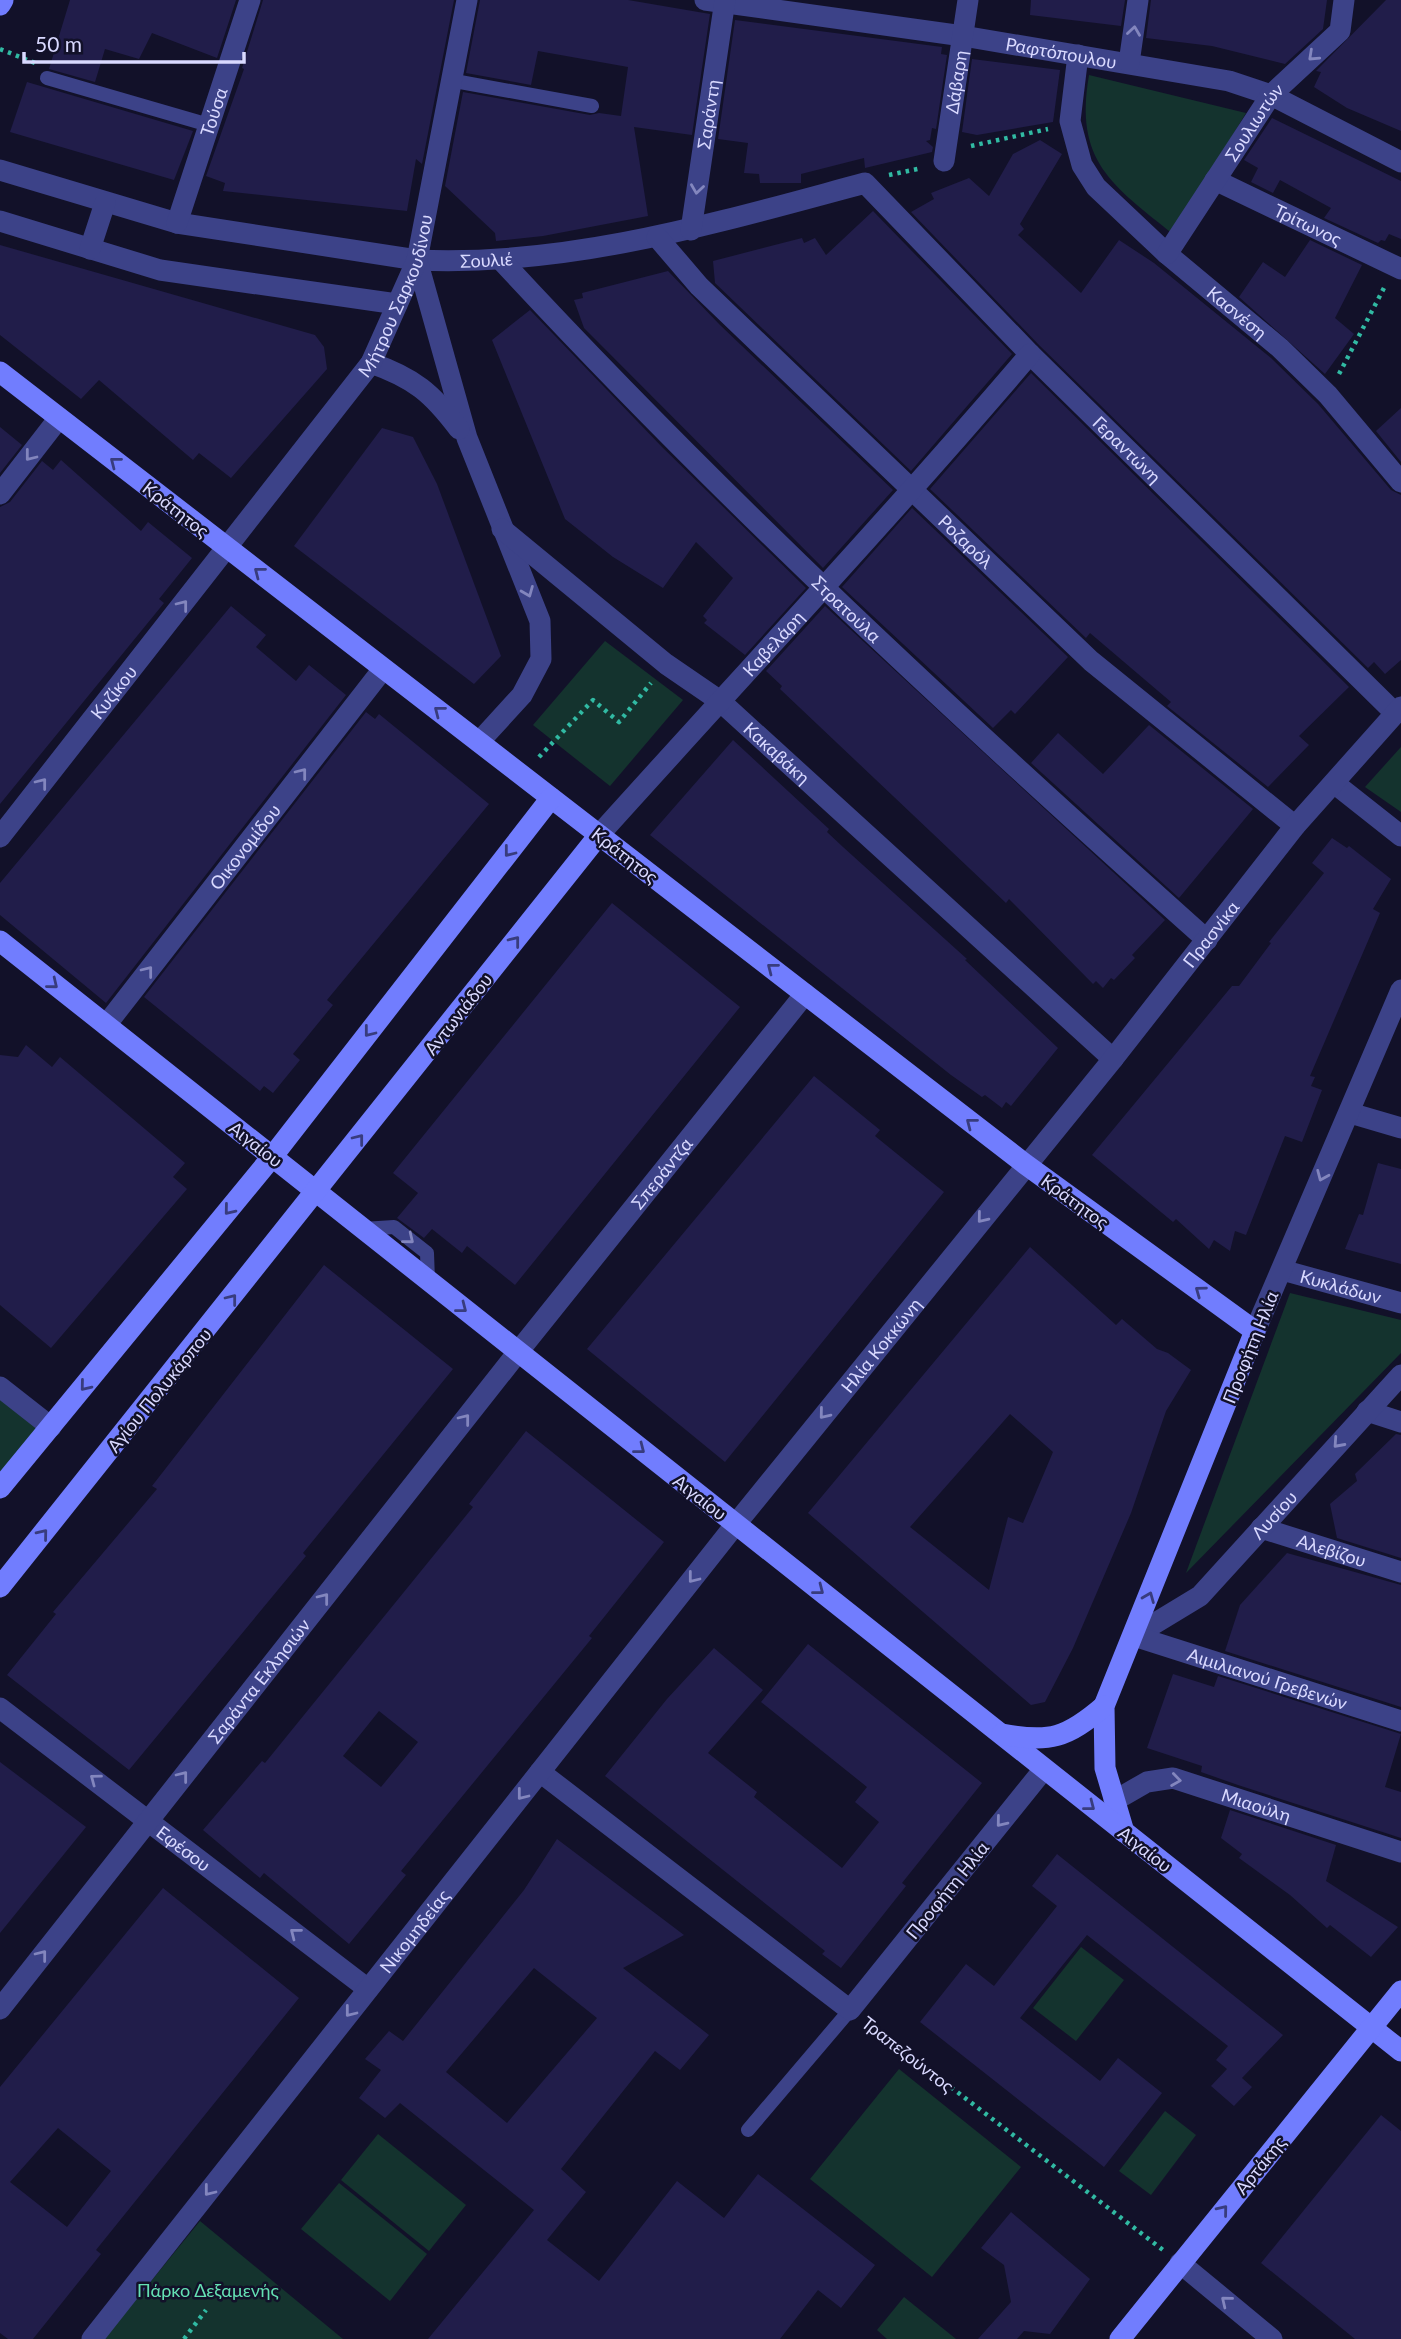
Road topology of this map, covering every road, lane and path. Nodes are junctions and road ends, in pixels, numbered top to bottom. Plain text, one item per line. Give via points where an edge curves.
1 (3, 0) edge
2 (250, 0) edge
3 (467, 0) edge
4 (968, 0) edge
5 (1138, 0) edge
6 (1344, 0) edge
7 (718, 1) edge
8 (0, 5) edge
9 (963, 36) junction
10 (0, 49) edge
11 (1078, 55) junction
12 (1129, 63) junction
13 (47, 78) joint
14 (449, 80) junction
15 (1271, 95) junction
16 (592, 106) dead end
17 (209, 125) junction
18 (944, 161) dead end
19 (1401, 162) edge
20 (0, 170) edge
21 (1215, 180) junction
22 (865, 183) joint
23 (105, 203) junction
24 (0, 221) edge
25 (177, 223) junction
26 (691, 230) junction
27 (657, 237) junction
28 (89, 249) junction
29 (1167, 254) junction
30 (417, 260) junction
31 (502, 261) junction
32 (1398, 268) edge
33 (397, 304) junction
34 (1030, 354) junction
35 (371, 363) junction
36 (0, 372) edge
37 (1328, 395) junction
38 (59, 418) junction
39 (467, 438) junction
40 (1401, 482) edge
41 (912, 491) junction
42 (0, 494) edge
43 (502, 528) junction
44 (228, 548) junction
45 (821, 588) junction
46 (666, 664) junction
47 (383, 668) junction
48 (720, 701) junction
49 (1398, 710) edge
50 (479, 742) junction
51 (522, 776) junction
52 (1334, 783) junction
53 (551, 798) junction
54 (1295, 826) junction
55 (599, 835) junction
56 (1401, 836) edge
57 (0, 837) edge
58 (1207, 940) junction
59 (0, 941) edge
60 (1401, 990) edge
61 (805, 994) junction
62 (106, 1025) junction
63 (1113, 1059) junction
64 (1350, 1113) junction
65 (1401, 1128) edge
66 (272, 1157) junction
67 (1025, 1164) junction
68 (316, 1192) junction
69 (1282, 1270) junction
70 (1401, 1303) edge
71 (1255, 1332) junction
72 (518, 1352) junction
73 (1401, 1375) edge
74 (0, 1387) edge
75 (1367, 1411) junction
76 (1401, 1422) edge
77 (51, 1427) junction
78 (0, 1488) edge
79 (736, 1525) junction
80 (1261, 1528) junction
81 (1401, 1572) edge
82 (0, 1587) edge
83 (1134, 1636) junction
84 (1104, 1706) junction
85 (0, 1708) edge
86 (1401, 1721) edge
87 (999, 1733) junction
88 (1044, 1769) junction
89 (540, 1772) junction
90 (1114, 1801) junction
91 (149, 1820) junction
92 (1124, 1832) junction
93 (1401, 1852) edge
94 (368, 1989) junction
95 (1401, 1991) edge
96 (0, 2008) edge
97 (850, 2010) junction
98 (1371, 2028) junction
99 (1401, 2051) edge
100 (748, 2130) dead end
101 (1180, 2263) junction
102 (206, 2310) dead end
103 (92, 2339) edge
104 (184, 2339) edge
105 (1120, 2339) edge
106 (1272, 2339) edge

1 - 8 street
2 - 17 street, Τούσα
3 - 14 street, Μήτρου Σαρκουδίνου
4 - 9 street, Δάβαρη
12 -> 5 street
6 -> 15 street, Σουλιωτών via 1340,31
7 - 9 street, Ραφτόπουλου
7 -> 26 street, Σαράντη
9 - 11 street, Ραφτόπουλου
9 - 18 street, Δάβαρη
10 - 13 path via 35,62
11 - 12 street, Ραφτόπουλου
11 - 29 street, Κασνέση via 1070,101 1074,144 1096,187
12 - 15 street, Ραφτόπουλου via 1229,81
13 - 17 lane
14 - 16 lane
14 - 30 street, Μήτρου Σαρκουδίνου
15 - 19 street, Ραφτόπουλου
15 - 21 street, Σουλιωτών
17 - 25 street, Τούσα
20 - 23 street, Σουλιέ
21 - 29 street, Σουλιωτών
21 - 32 street, Τρίτωνος
22 - 26 street, Σουλιέ
22 - 34 street, Γεραντώνη
23 - 25 street, Σουλιέ
23 - 28 street
24 - 28 street
25 - 30 street, Σουλιέ
26 - 27 street, Σουλιέ
27 - 31 street, Σουλιέ
27 - 41 street, Ροζαρόλ via 699,286
28 - 33 street via 196,277
29 - 37 street, Κασνέση via 1280,348
30 - 31 street, Σουλιέ
30 - 33 street, Μήτρου Σαρκουδίνου
30 - 39 street, Κακαβάκη
31 - 45 street, Στρατούλα
32 - 37 path
33 - 35 street, Μήτρου Σαρκουδίνου
34 - 41 street, Καβελάρη
34 - 49 street, Γεραντώνη
35 - 39 street, Κακαβάκη via 398,372 436,398
35 - 44 street, Μήτρου Σαρκουδίνου
36 - 38 street, Κράτητος
37 - 40 street, Κασνέση
38 -> 42 street
44 -> 38 street, Κράτητος
39 - 43 street, Κακαβάκη
41 - 45 street, Καβελάρη
41 - 54 street, Ροζαρόλ via 1091,661
43 - 46 street, Κακαβάκη
43 -> 50 street via 540,621 541,659 522,695
47 -> 44 street, Κράτητος
57 -> 44 street, Κυζίκου
45 - 48 street, Καβελάρη
45 - 58 street, Στρατούλα
46 - 48 street, Κακαβάκη
46 - 51 path via 619,722 593,700
50 -> 47 street, Κράτητος
62 -> 47 street, Οικονομίδου
48 - 55 street, Καβελάρη
48 - 63 street, Κακαβάκη
49 - 52 street, Πρασνίκα
50 - 51 street, Κράτητος
51 - 53 street, Κράτητος
52 - 54 street, Πρασνίκα
52 - 56 street
53 - 55 street, Κράτητος
53 -> 66 street
54 - 58 street, Πρασνίκα
61 -> 55 street, Κράτητος
68 -> 55 street, Αντωνιάδου
58 - 63 street, Πρασνίκα
59 -> 62 street, Αιγαίου
60 - 64 street, Προφήτη Ηλία
67 -> 61 street, Κράτητος
61 - 72 street, Σπεράντζα
62 - 66 street, Αιγαίου
63 - 67 street, Πρασνίκα
64 - 65 street
64 -> 69 street, Προφήτη Ηλία
66 - 68 street, Αιγαίου
66 -> 77 street
71 -> 67 street, Κράτητος
67 -> 79 street, Ηλία Κοκκώνη
68 -> 72 street, Αιγαίου
82 -> 68 street, Αγίου Πολυκάρπου
69 - 70 street, Κυκλάδων
69 - 71 street, Προφήτη Ηλία
83 -> 71 street, Προφήτη Ηλία
72 -> 79 street, Αιγαίου
91 -> 72 street, Σαράντα Εκλησιών
73 - 75 street, Λυσίου
74 - 77 street
75 - 76 street
75 -> 80 street, Λυσίου
77 - 78 street
79 -> 87 street, Αιγαίου
79 -> 89 street, Νικομηδείας
80 - 81 street, Αλεβίζου
80 - 83 street, Λυσίου via 1200,1595
83 - 84 street, Προφήτη Ηλία
83 - 86 street, Αιμιλιανού Γρεβενών
84 - 87 street, Προφήτη Ηλία via 1081,1726 1057,1738 1034,1740
84 - 90 street, Προφήτη Ηλία via 1103,1756
91 -> 85 street, Εφέσου
87 - 88 street, Αιγαίου
88 -> 92 street, Αιγαίου
88 -> 97 street, Προφήτη Ηλία
89 -> 94 street, Νικομηδείας
89 - 97 street, Τραπεζούντος
90 - 92 street, Προφήτη Ηλία
90 -> 93 street, Μιαούλη via 1147,1782 1173,1778
94 -> 91 street, Εφέσου
96 -> 91 street, Σαράντα Εκλησιών
92 - 98 street, Αιγαίου
94 -> 103 street, Νικομηδείας
95 - 98 street, Αρτάκης
97 - 100 lane
97 - 101 path, Τραπεζούντος
98 - 99 street, Αιγαίου
101 -> 98 street, Αρτάκης
101 - 105 street, Αρτάκης
106 -> 101 street
102 - 104 path

